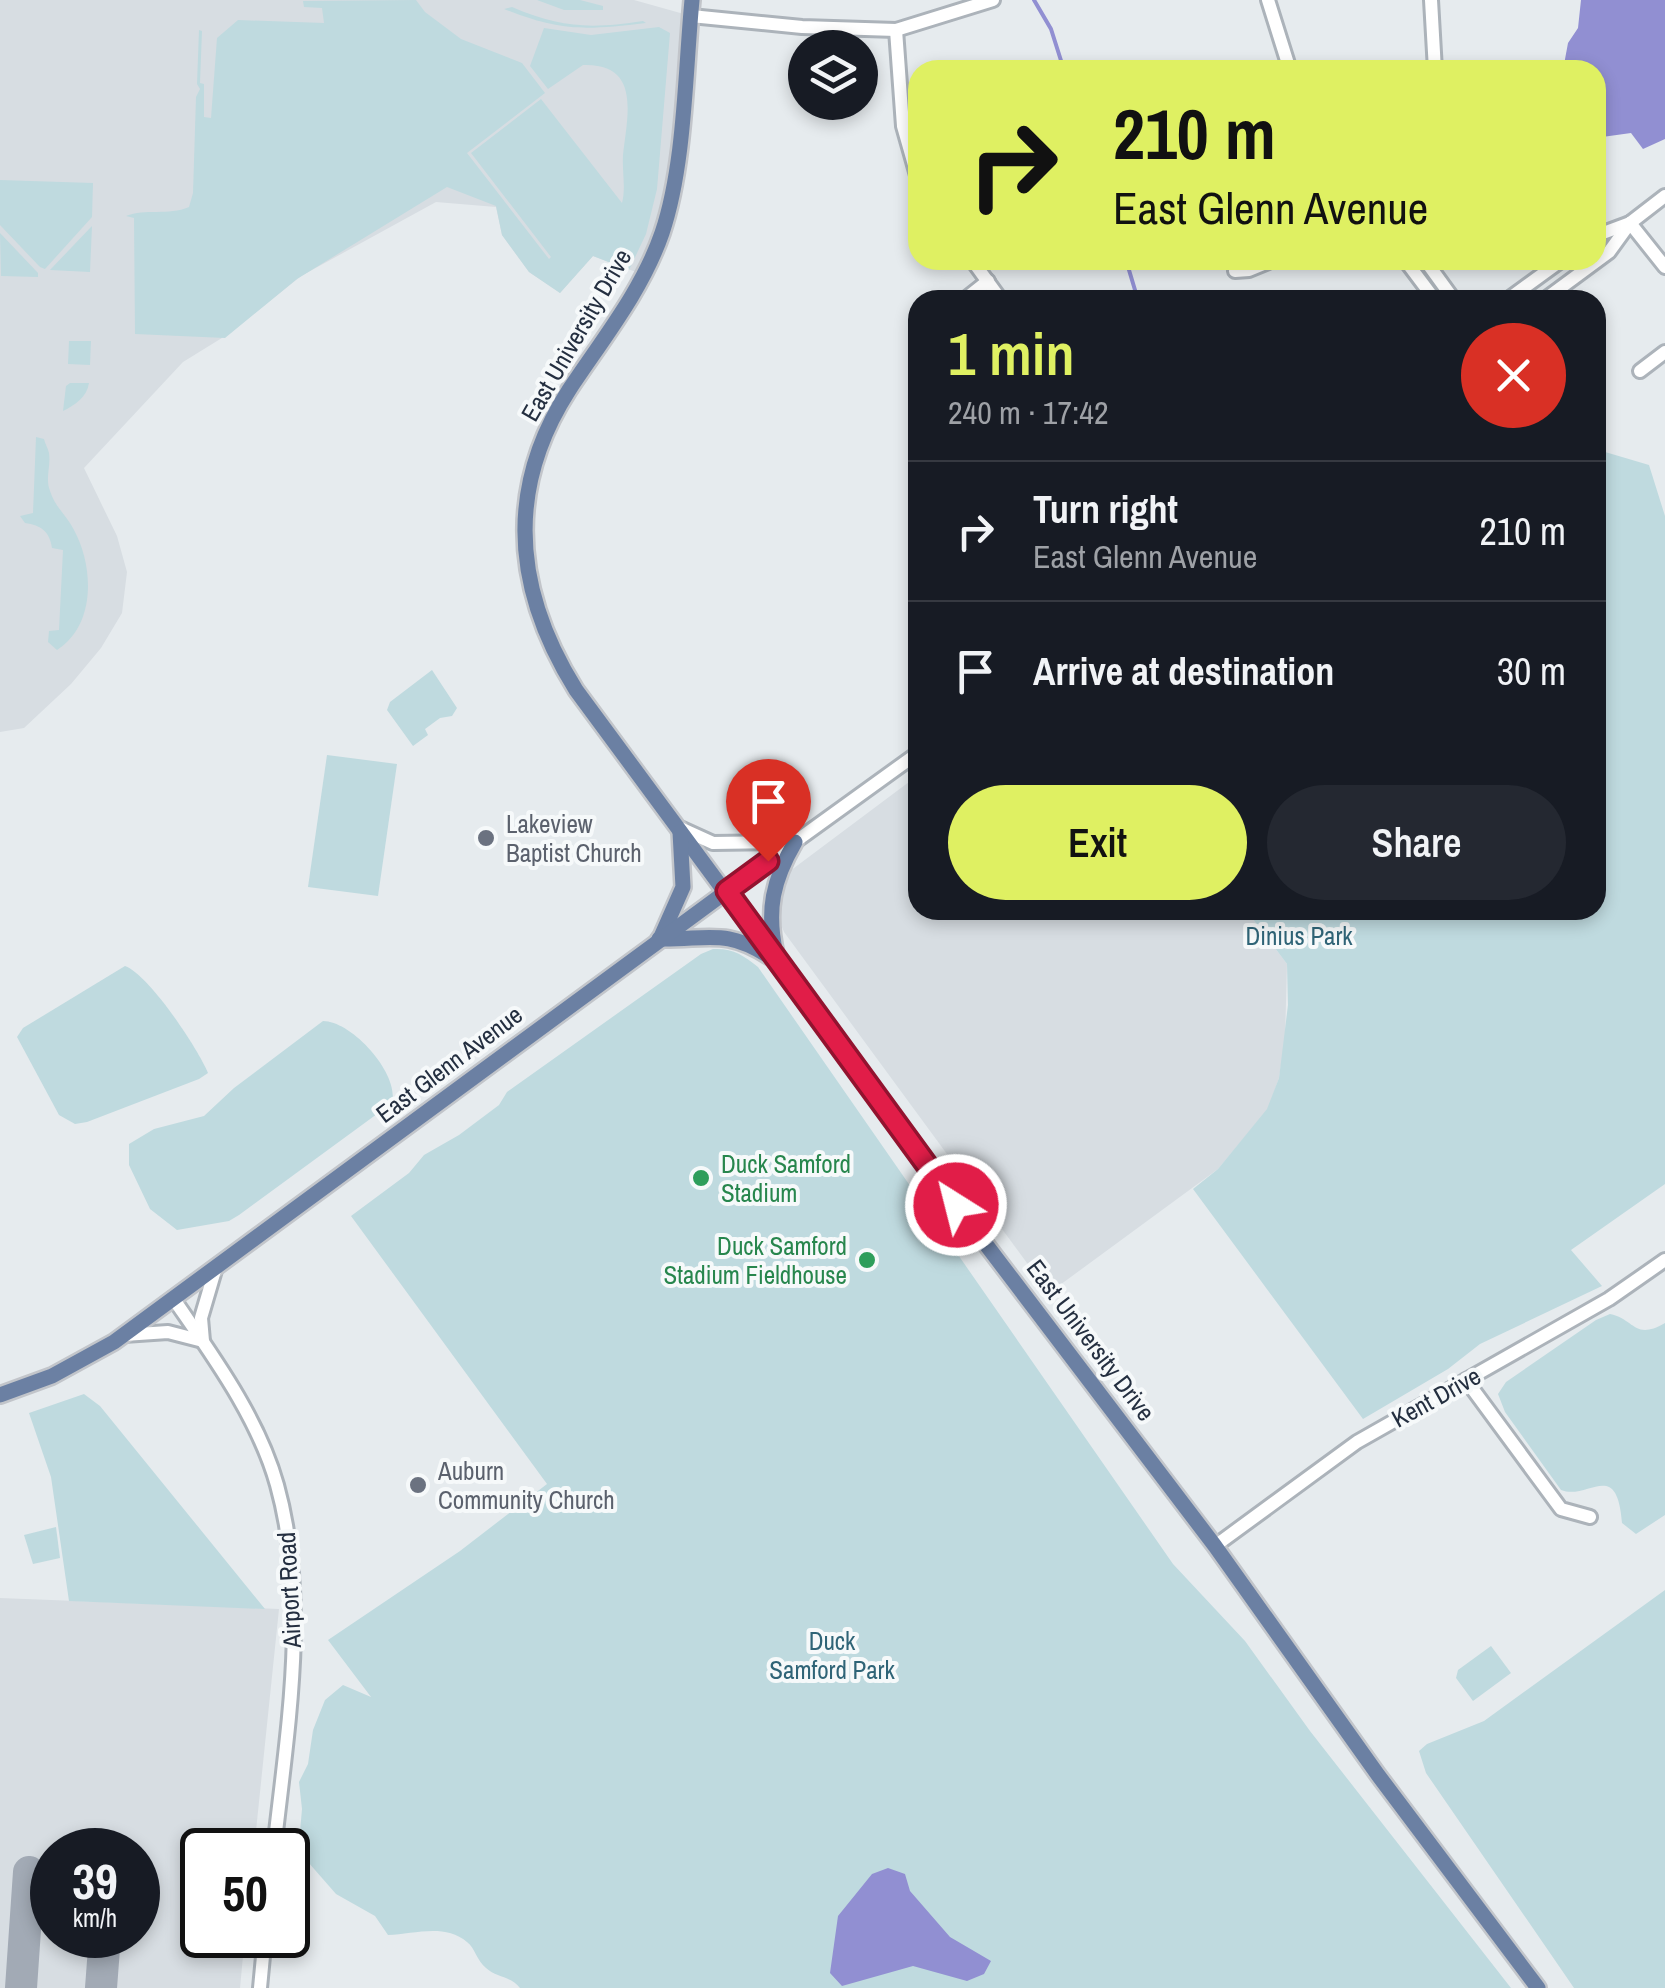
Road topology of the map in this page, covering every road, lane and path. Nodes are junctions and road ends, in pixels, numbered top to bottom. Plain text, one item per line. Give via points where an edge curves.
1 (992, 0) edge
2 (1268, 0) edge
3 (1432, 0) edge
4 (691, 8) edge
5 (896, 30) junction
6 (1287, 60) edge
7 (1435, 60) edge
8 (908, 154) edge
9 (1665, 196) edge
10 (1630, 222) junction
11 (1606, 232) edge
12 (1606, 254) edge
13 (1665, 267) edge
14 (979, 270) edge
15 (1235, 270) dead end
16 (1249, 270) edge
17 (1548, 270) edge
18 (1585, 270) edge
19 (988, 282) junction
20 (977, 290) edge
21 (994, 290) edge
22 (1521, 290) edge
23 (1558, 290) edge
24 (1665, 352) edge
25 (1640, 370) dead end
26 (908, 761) edge
27 (680, 828) junction
28 (795, 842) junction
29 (727, 891) junction
30 (659, 940) junction
31 (778, 962) junction
32 (1665, 1260) edge
33 (216, 1267) junction
34 (174, 1298) junction
35 (123, 1336) junction
36 (203, 1341) junction
37 (1466, 1380) junction
38 (0, 1395) edge
39 (1590, 1518) dead end
40 (1214, 1546) junction
41 (276, 1828) edge
42 (263, 1958) edge
43 (260, 1988) edge
44 (1538, 1988) edge

1 - 5 street
2 - 6 street
3 - 7 street
4 - 5 street via 802,28
4 - 27 main road, East University Drive via 674,178 661,235 541,447 524,543 553,653
5 - 8 street
9 - 10 street
10 - 11 street
10 - 12 street
10 - 13 street
14 - 19 street
15 - 16 street
17 - 22 street
18 - 23 street
19 - 20 street
19 - 21 street
24 - 25 street
26 - 28 street, East Glenn Avenue
27 - 28 street via 713,843
27 - 29 main road, East University Drive
27 - 30 main road via 683,888
28 - 29 street, East Glenn Avenue
28 - 31 main road via 770,900
29 - 30 main road, East Glenn Avenue
29 - 31 main road, East University Drive
30 - 31 main road via 744,940
30 - 33 main road, East Glenn Avenue
31 - 40 main road, East University Drive
32 - 37 street, Kent Drive
33 - 34 main road, East Glenn Avenue
33 - 36 street via 201,1318
34 - 35 main road, East Glenn Avenue
34 - 36 street, Airport Road
35 - 36 street via 168,1332
35 - 38 main road, East Glenn Avenue via 52,1376
36 - 41 street, Airport Road via 261,1442 289,1539 292,1684
37 - 39 street via 1561,1509
37 - 40 street, Kent Drive via 1357,1442
40 - 44 main road, East University Drive
42 - 43 street

